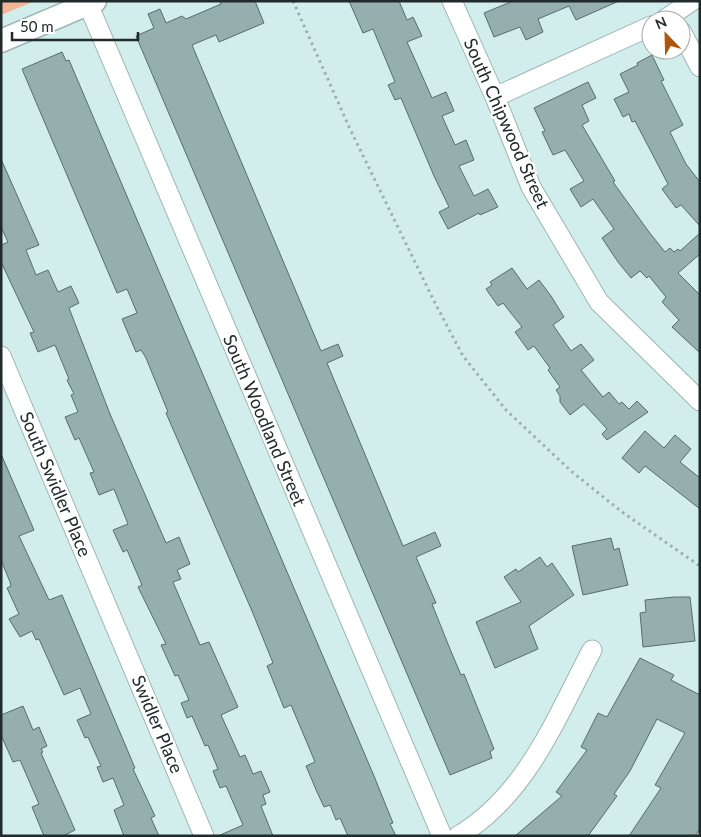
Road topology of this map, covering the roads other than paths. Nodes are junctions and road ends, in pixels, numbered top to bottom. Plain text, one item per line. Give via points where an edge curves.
1 (452, 1) edge
2 (91, 3) edge
3 (641, 31) edge
4 (1, 41) edge
5 (691, 52) edge
6 (700, 67) edge
7 (495, 97) junction
8 (1, 356) edge
9 (700, 401) edge
10 (111, 613) joint
11 (592, 650) dead end
12 (204, 836) edge
13 (442, 836) edge
14 (458, 836) edge

1 - 7 street, South Chipwood Street
2 - 4 street
2 - 13 street, South Woodland Street
3 - 7 street
5 - 6 street
7 - 9 street, South Chipwood Street via 531,187 599,302
8 - 10 street, South Swidler Place
10 - 12 street, Swidler Place
11 - 14 street via 533,763 501,803

